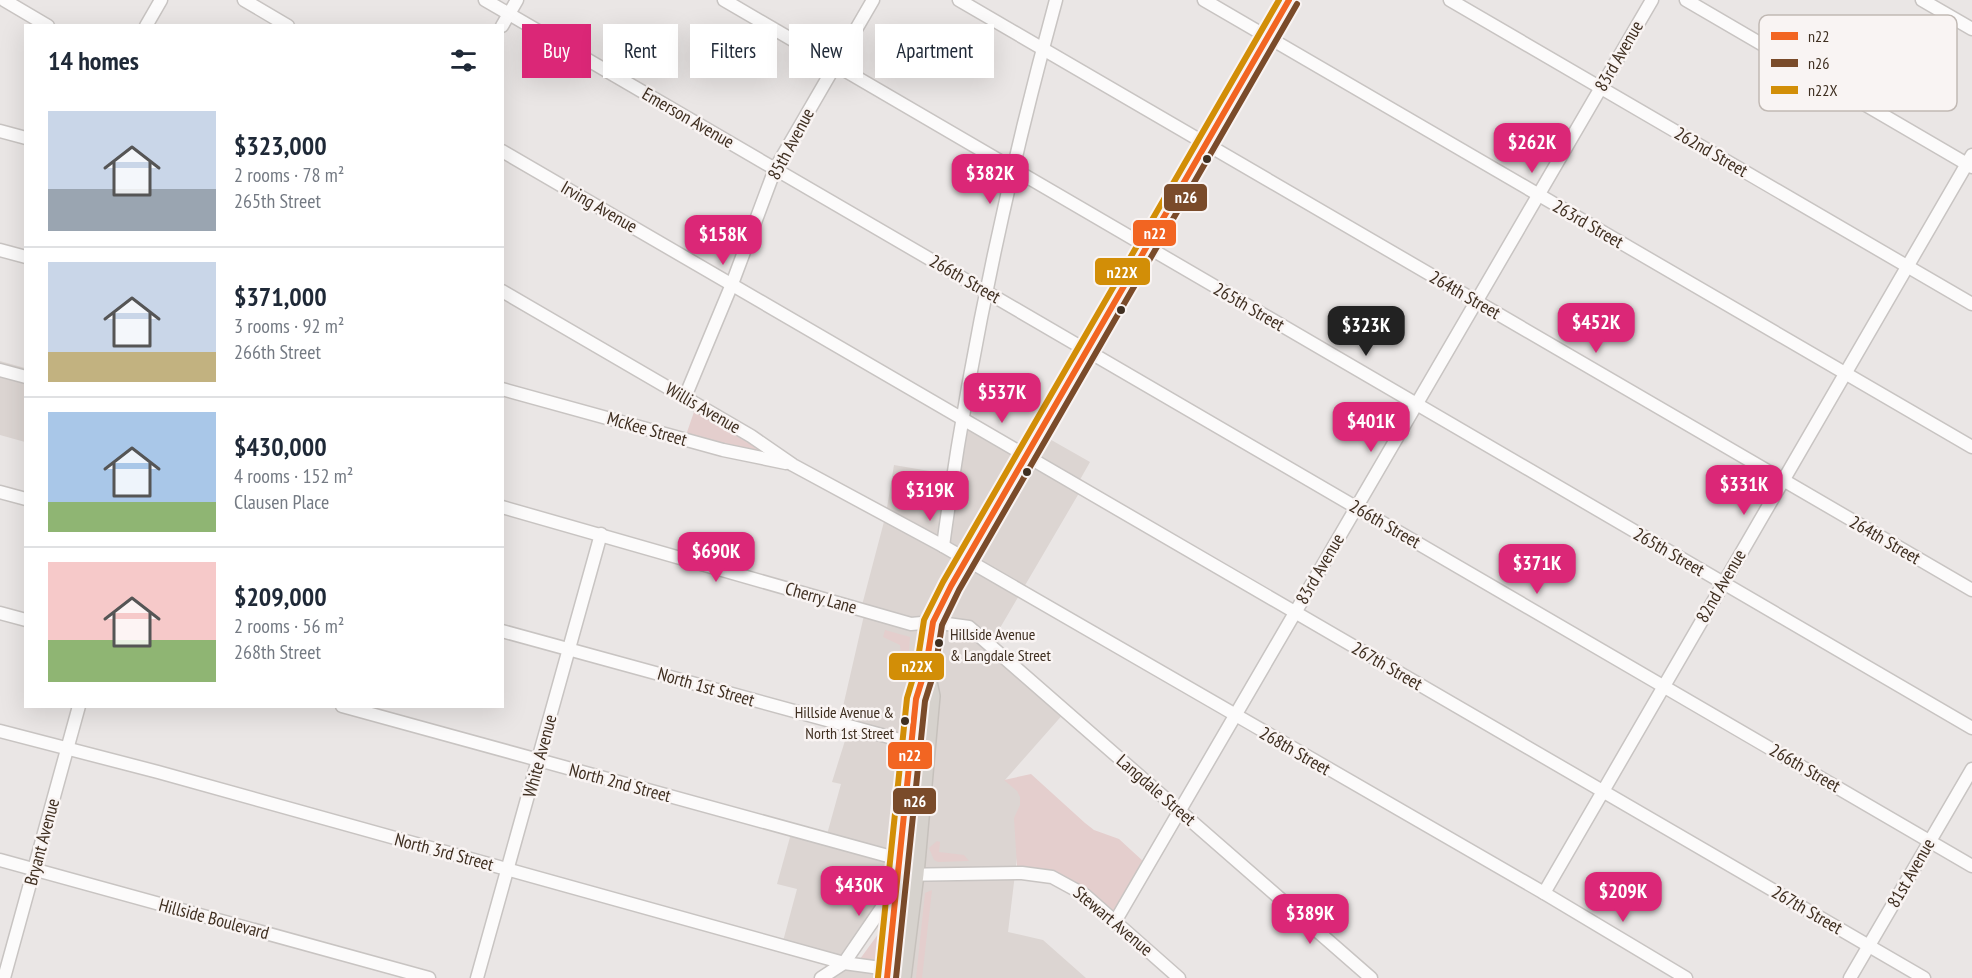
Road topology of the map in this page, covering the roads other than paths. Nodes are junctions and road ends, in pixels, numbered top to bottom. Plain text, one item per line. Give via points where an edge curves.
1 (4, 0) edge
2 (161, 0) edge
3 (244, 0) edge
4 (485, 0) edge
5 (518, 0) edge
6 (724, 0) edge
7 (873, 0) edge
8 (959, 0) edge
9 (1056, 0) edge
10 (1204, 0) edge
11 (1289, 0) edge
12 (1450, 0) edge
13 (1652, 0) edge
14 (1686, 0) edge
15 (1922, 0) edge
16 (509, 14) junction
17 (1948, 15) edge
18 (1957, 20) edge
19 (45, 24) edge
20 (147, 24) edge
21 (285, 24) edge
22 (503, 24) edge
23 (859, 24) edge
24 (1972, 29) edge
25 (1268, 37) junction
26 (789, 38) edge
27 (1759, 42) edge
28 (1042, 49) junction
29 (828, 78) edge
30 (856, 78) edge
31 (1600, 88) junction
32 (1881, 111) edge
33 (0, 131) edge
34 (24, 137) edge
35 (1205, 144) junction
36 (504, 152) edge
37 (1970, 162) edge
38 (775, 169) junction
39 (1013, 169) junction
40 (798, 182) joint
41 (1538, 195) junction
42 (1146, 247) junction
43 (0, 250) edge
44 (24, 256) edge
45 (1907, 266) junction
46 (732, 284) junction
47 (504, 292) edge
48 (987, 292) junction
49 (1476, 302) junction
50 (1972, 304) edge
51 (1086, 350) junction
52 (851, 353) joint
53 (0, 370) edge
54 (1845, 373) junction
55 (24, 374) edge
56 (504, 390) edge
57 (685, 397) junction
58 (1416, 404) junction
59 (963, 418) junction
60 (1972, 447) edge
61 (1026, 455) junction
62 (793, 465) junction
63 (1783, 480) junction
64 (0, 492) edge
65 (24, 498) edge
66 (1356, 507) junction
67 (504, 508) edge
68 (903, 524) joint
69 (600, 534) junction
70 (943, 546) junction
71 (965, 561) junction
72 (1723, 583) junction
73 (1972, 590) edge
74 (1295, 612) junction
75 (0, 613) edge
76 (24, 619) edge
77 (933, 622) junction
78 (504, 632) edge
79 (569, 649) junction
80 (926, 667) junction
81 (1663, 686) junction
82 (78, 708) edge
83 (349, 708) edge
84 (1234, 717) junction
85 (1972, 728) edge
86 (0, 731) edge
87 (911, 743) junction
88 (67, 750) junction
89 (539, 760) junction
90 (1972, 769) edge
91 (1602, 790) junction
92 (1180, 811) junction
93 (1930, 841) junction
94 (899, 859) junction
95 (0, 860) edge
96 (1972, 866) edge
97 (34, 870) junction
98 (508, 870) junction
99 (916, 874) junction
100 (897, 880) junction
101 (1544, 893) junction
102 (1116, 920) junction
103 (1869, 946) junction
104 (844, 963) junction
105 (887, 974) edge
106 (4, 978) edge
107 (429, 978) edge
108 (477, 978) edge
109 (821, 978) edge
110 (903, 978) edge
111 (1179, 978) edge
112 (1371, 978) edge
113 (1686, 978) edge
114 (1850, 978) edge
115 (1924, 978) edge

1 - 19 street
2 - 20 street
3 - 21 street
4 - 16 street, Emerson Avenue
5 - 16 street
6 - 26 street, 265th Street
7 - 23 street, 85th Avenue
8 - 28 street, 264th Street
9 - 28 street
10 - 25 street, 263rd Street
11 - 25 main road
12 - 31 street, 262nd Street
13 - 31 street, 83rd Avenue
14 - 27 street
15 - 17 street
16 - 22 street
16 - 38 street, Emerson Avenue
18 - 24 street
25 - 35 main road
25 - 41 street, 263rd Street
28 - 35 street, 264th Street
28 - 39 street
29 - 38 street, 85th Avenue
30 - 39 street, 265th Street
31 - 41 street, 83rd Avenue
31 - 45 street, 262nd Street
32 - 37 street
33 - 34 street
35 - 42 main road
35 - 49 street, 264th Street
36 - 46 street, Irving Avenue
37 - 45 street, 82nd Avenue
38 - 40 street, Emerson Avenue
38 - 46 street, 85th Avenue
39 - 42 street, 265th Street
39 - 48 street
40 - 48 street, 266th Street
41 - 49 street, 83rd Avenue
41 - 54 street, 263rd Street
42 - 51 main road
42 - 58 street, 265th Street
43 - 44 street
45 - 50 street, 262nd Street
45 - 54 street, 82nd Avenue
46 - 52 street, Irving Avenue
46 - 57 street, 85th Avenue
47 - 57 street, Willis Avenue
48 - 51 street, 266th Street
48 - 59 street
49 - 58 street, 83rd Avenue
49 - 63 street, 264th Street
51 - 61 main road
51 - 66 street, 266th Street
52 - 59 street, 267th Street
53 - 55 street
54 - 60 street, 263rd Street
54 - 63 street, 82nd Avenue
56 - 62 street, McKee Street via 723,450
57 - 62 street, Willis Avenue
58 - 66 street, 83rd Avenue
58 - 72 street, 265th Street
59 - 61 street, 267th Street
59 - 70 street
61 - 71 main road
61 - 74 street, 267th Street
62 - 68 street, Willis Avenue
63 - 72 street, 82nd Avenue
63 - 73 street, 264th Street
64 - 65 street
66 - 74 street, 83rd Avenue
66 - 81 street, 266th Street
67 - 69 street, Cherry Lane
68 - 70 street, 268th Street
69 - 77 street, Cherry Lane via 911,624
69 - 79 street, White Avenue
70 - 71 street, 268th Street
71 - 77 main road
71 - 84 street, 268th Street
72 - 81 street, 82nd Avenue
72 - 85 street, 265th Street
74 - 84 street, 83rd Avenue
74 - 91 street, 267th Street
75 - 76 street
77 - 80 main road
77 - 92 street, Langdale Street via 969,627
78 - 79 street, North 1st Street
79 - 87 street, North 1st Street
79 - 89 street, White Avenue
80 - 87 main road via 916,699
80 - 99 main road via 932,696
81 - 91 street, 82nd Avenue
81 - 93 street, 266th Street
82 - 88 street, Bryant Avenue
83 - 89 street, North 2nd Street
84 - 92 street, 83rd Avenue
84 - 101 street, 268th Street
86 - 88 street, North 3rd Street
87 - 94 main road
88 - 97 street, Bryant Avenue
88 - 98 street, North 3rd Street
89 - 94 street, North 2nd Street
89 - 98 street, White Avenue
90 - 93 street, 81st Avenue
91 - 101 street, 82nd Avenue
91 - 103 street, 267th Street
92 - 102 street, 83rd Avenue
92 - 112 street, Langdale Street
93 - 96 street, 266th Street
93 - 103 street, 81st Avenue
94 - 100 main road
95 - 97 street, Hillside Boulevard
97 - 106 street, Bryant Avenue
97 - 107 street, Hillside Boulevard
98 - 104 street, North 3rd Street
98 - 108 street, White Avenue
99 - 100 street, Stewart Avenue
99 - 102 street, Stewart Avenue via 1035,873 1070,885
99 - 110 main road
100 - 104 street via 887,904
100 - 105 main road
101 - 113 street, 268th Street
102 - 111 street, Stewart Avenue
103 - 114 street, 81st Avenue
103 - 115 street, 267th Street
104 - 105 street, North 3rd Street
104 - 109 street

